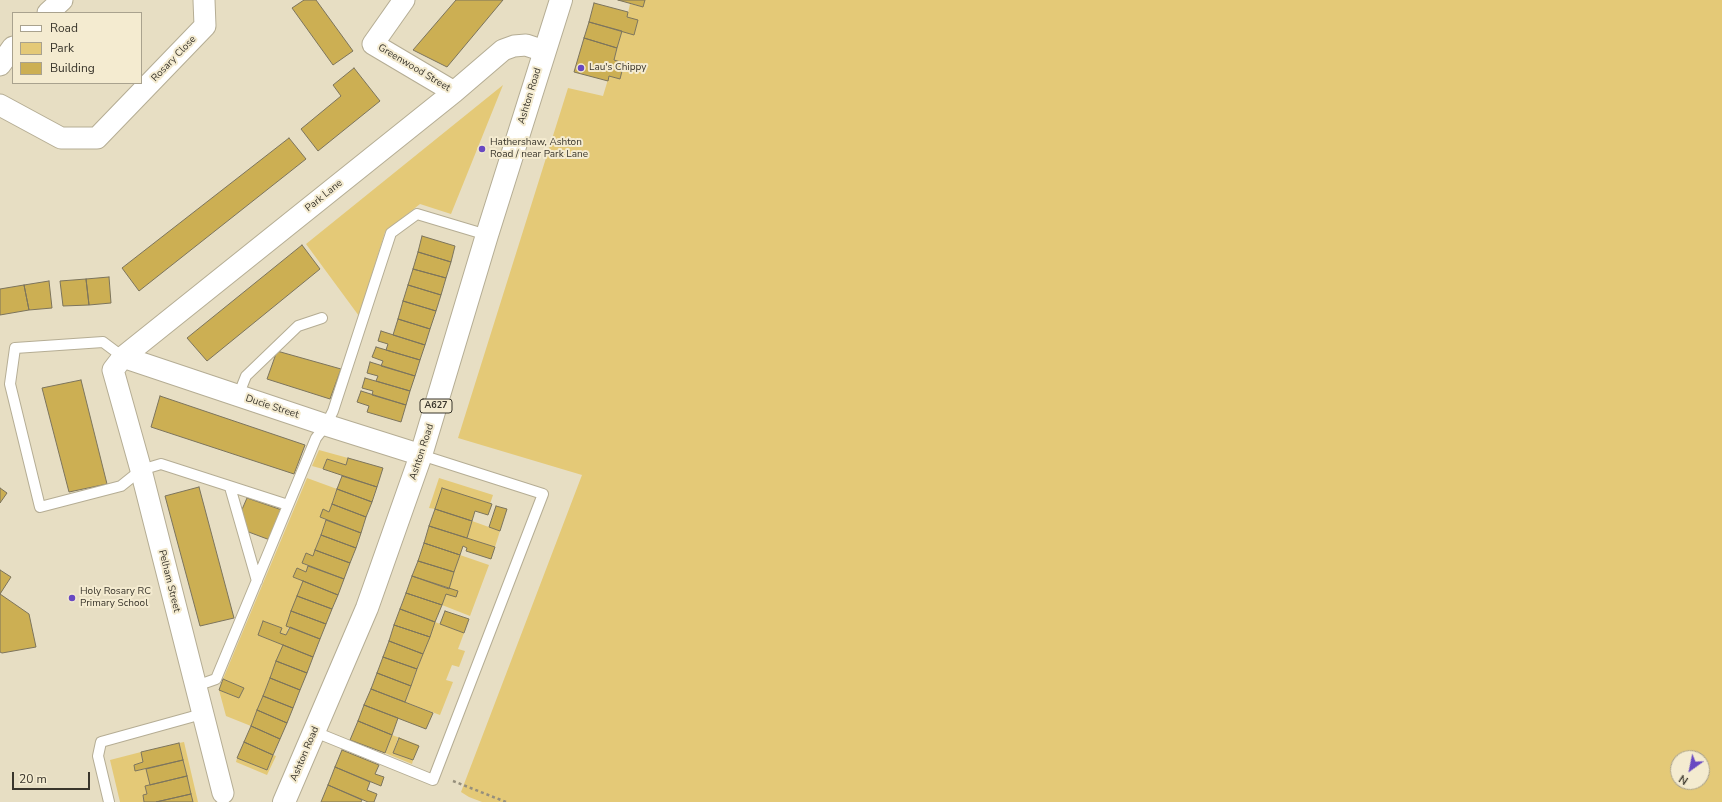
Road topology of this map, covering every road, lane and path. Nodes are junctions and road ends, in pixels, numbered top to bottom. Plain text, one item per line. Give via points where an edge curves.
1 (62, 0) edge
2 (204, 0) edge
3 (404, 0) edge
4 (561, 0) edge
5 (49, 12) edge
6 (12, 48) edge
7 (544, 51) junction
8 (0, 65) edge
9 (454, 92) junction
10 (0, 105) edge
11 (487, 235) junction
12 (322, 318) dead end
13 (118, 364) junction
14 (238, 396) junction
15 (326, 425) junction
16 (421, 454) junction
17 (141, 470) junction
18 (230, 487) junction
19 (288, 505) junction
20 (257, 581) junction
21 (196, 686) junction
22 (202, 714) junction
23 (315, 732) junction
24 (436, 774) junction
25 (223, 793) dead end
26 (109, 802) edge
27 (284, 802) edge
28 (506, 802) edge

1 - 5 street
2 - 10 street, Rosary Close via 205,26 97,138 61,138
3 - 9 street, Greenwood Street via 373,44
4 - 7 highway, Ashton Road / A627
6 - 8 street
7 - 9 street, Park Lane via 526,45 504,50
7 - 11 highway, Ashton Road / A627
9 - 13 street, Park Lane
11 - 15 lane via 416,214 391,233 333,411
11 - 16 highway, Ashton Road / A627
12 - 14 lane via 298,326 246,376
13 - 14 street, Ducie Street
13 - 17 street, Pelham Street
13 - 17 lane via 102,342 15,348 10,384 40,507 121,486
14 - 15 street, Ducie Street
15 - 16 street, Ducie Street
15 - 19 lane via 316,438
16 - 23 highway, Ashton Road / A627 via 368,608
16 - 24 lane via 543,494
17 - 18 lane via 162,464
17 - 21 street, Pelham Street
18 - 19 lane
18 - 20 lane
19 - 20 lane
20 - 21 lane via 216,679
21 - 22 street, Pelham Street
22 - 25 street, Pelham Street
22 - 26 lane via 101,742 98,756
23 - 24 lane via 433,780
23 - 27 highway, Ashton Road / A627
24 - 28 path

